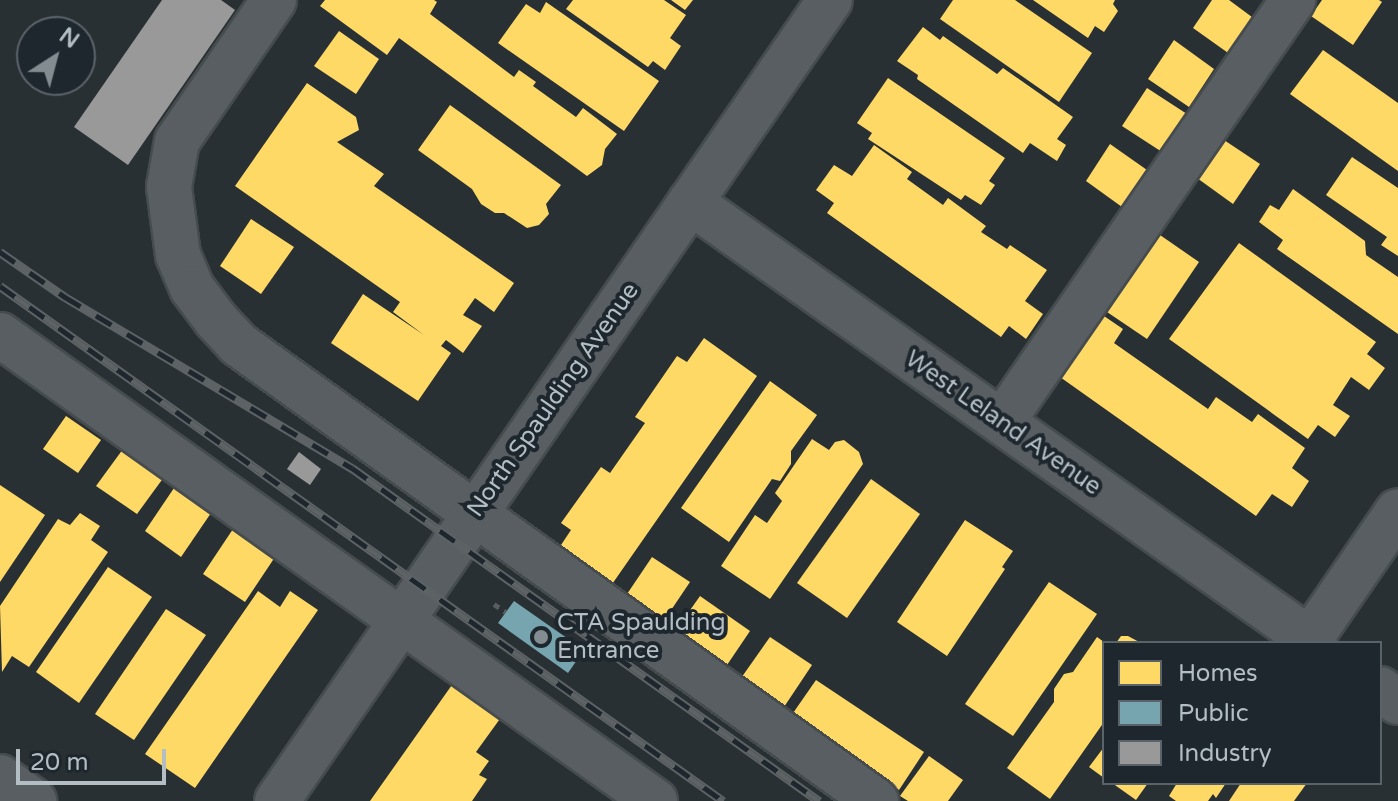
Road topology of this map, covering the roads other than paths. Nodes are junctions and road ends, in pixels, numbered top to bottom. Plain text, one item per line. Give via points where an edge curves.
1 (274, 0) edge
2 (830, 0) edge
3 (1293, 0) edge
4 (690, 202) junction
5 (0, 335) edge
6 (1002, 422) junction
7 (1398, 511) edge
8 (474, 516) junction
9 (401, 621) junction
10 (1312, 641) edge
11 (0, 777) edge
12 (34, 801) edge
13 (277, 801) edge
14 (655, 801) edge
15 (876, 801) edge

1 - 8 street via 177,141 169,187 178,255 192,288 238,344
2 - 4 street, North Spaulding Avenue
3 - 6 street
4 - 6 street, West Leland Avenue
4 - 8 street, North Spaulding Avenue
5 - 9 street
6 - 10 street, West Leland Avenue
7 - 10 street
8 - 9 street, North Spaulding Avenue
8 - 15 street
9 - 13 street, North Spaulding Avenue
9 - 14 street
11 - 12 street

